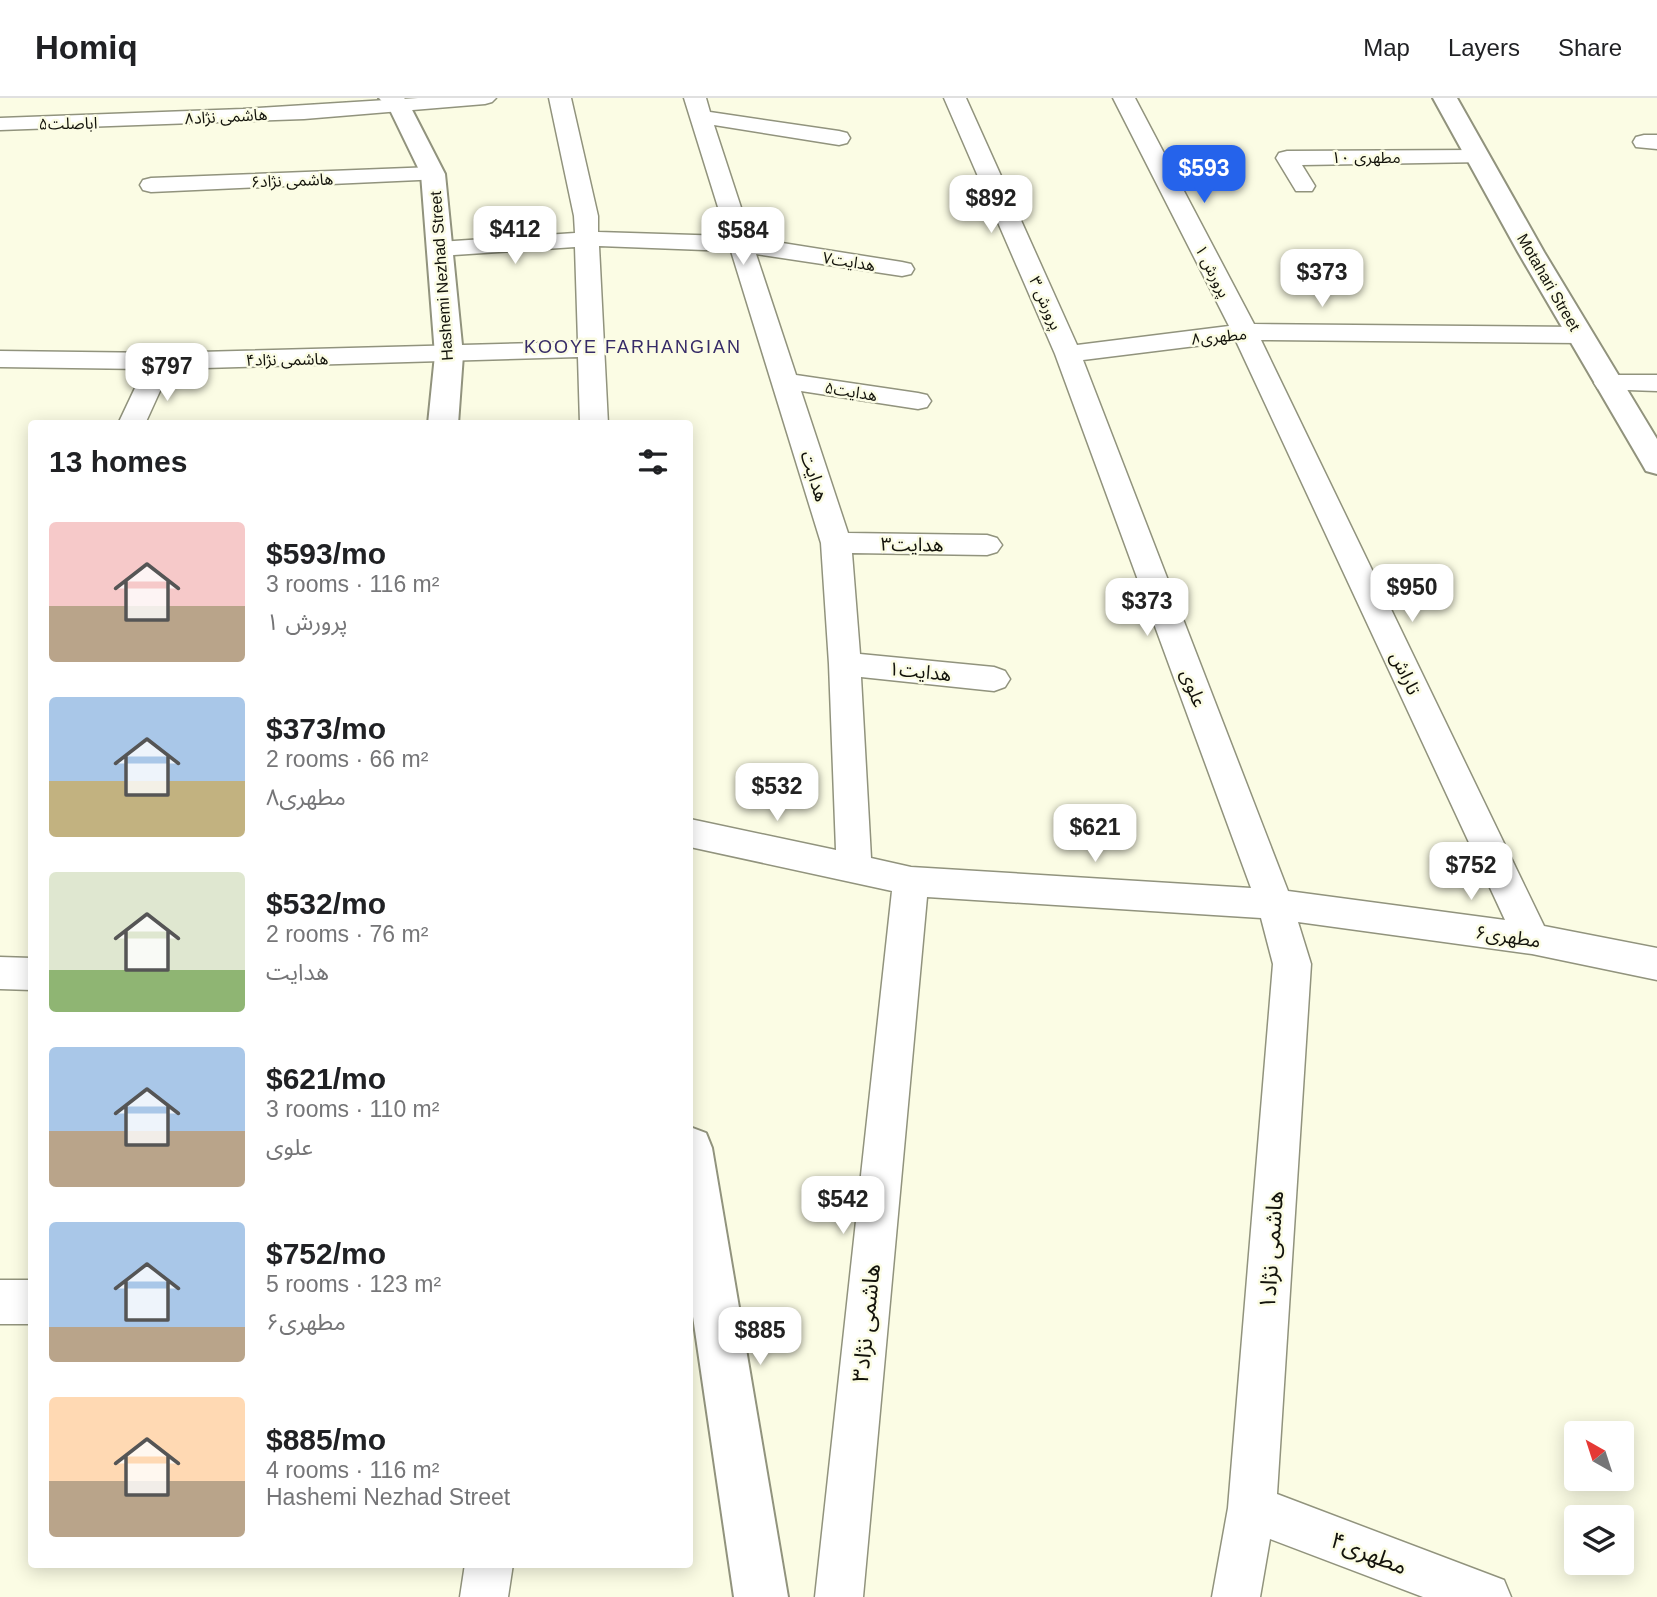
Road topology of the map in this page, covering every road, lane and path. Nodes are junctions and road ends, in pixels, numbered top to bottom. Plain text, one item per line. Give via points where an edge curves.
1 (485, 98) edge
2 (560, 98) edge
3 (955, 98) edge
4 (1124, 98) edge
5 (1445, 98) edge
6 (396, 103) edge
7 (698, 107) edge
8 (136, 121) joint
9 (0, 124) edge
10 (839, 138) dead end
11 (1478, 156) junction
12 (433, 174) junction
13 (150, 186) dead end
14 (1304, 186) dead end
15 (587, 239) junction
16 (741, 244) junction
17 (439, 249) junction
18 (902, 269) dead end
19 (1245, 332) junction
20 (1580, 335) junction
21 (590, 349) junction
22 (1068, 354) junction
23 (449, 355) junction
24 (0, 359) edge
25 (161, 361) junction
26 (785, 381) junction
27 (1607, 383) junction
28 (1657, 383) edge
29 (918, 401) dead end
30 (133, 420) edge
31 (443, 420) edge
32 (594, 420) edge
33 (1657, 464) edge
34 (836, 543) junction
35 (987, 545) dead end
36 (845, 664) junction
37 (994, 679) dead end
38 (693, 834) edge
39 (854, 868) junction
40 (911, 881) junction
41 (1275, 905) junction
42 (1532, 939) junction
43 (1657, 964) edge
44 (0, 973) edge
45 (28, 974) edge
46 (693, 1167) edge
47 (0, 1302) edge
48 (28, 1302) edge
49 (1252, 1508) junction
50 (488, 1568) edge
51 (484, 1597) edge
52 (761, 1597) edge
53 (839, 1597) edge
54 (1236, 1597) edge
55 (1487, 1597) edge

1 - 6 street, هاشمی نژاد۸
2 - 15 street
3 - 22 street, پرورش ۳
4 - 19 street, پرورش ۱
5 - 11 street, Motahari Street
6 - 8 street, هاشمی نژاد۸
6 - 12 street, Hashemi Nezhad Street
7 - 10 street
7 - 16 street, هدایت
8 - 9 street, اباصلت۵
11 - 14 street, مطهری ۱۰ via 1287,158
11 - 20 street, Motahari Street
12 - 13 street, هاشمی نژاد۶
12 - 17 street, Hashemi Nezhad Street
15 - 16 street, هدایت۷
15 - 17 street, هدایت۷
15 - 21 street
16 - 18 street, هدایت۷
16 - 26 street, هدایت
17 - 23 street, Hashemi Nezhad Street
19 - 20 street, مطهری۸
19 - 22 street, مطهری۸
19 - 42 street, تاراش
20 - 27 street, Motahari Street
21 - 23 street, هاشمی نژاد۴
21 - 32 street
22 - 41 street, علوی
23 - 25 street, هاشمی نژاد۴
23 - 31 street, Hashemi Nezhad Street
24 - 25 street, هاشمی نژاد۴
25 - 30 street
26 - 29 street, هدایت۵
26 - 34 street, هدایت
27 - 28 street
27 - 33 street, Motahari Street
34 - 35 street, هدایت۳
34 - 36 street, هدایت
36 - 37 street, هدایت۱
36 - 39 street, هدایت
38 - 39 street, مطهری۶
39 - 40 street, مطهری۶
40 - 41 street, مطهری۶
40 - 53 street, هاشمی نژاد۳
41 - 42 street, مطهری۶
41 - 49 street, هاشمی نژاد۱ via 1292,964
42 - 43 street, مطهری۶
44 - 45 street
46 - 52 street
47 - 48 street
49 - 54 street, هاشمی نژاد۱
49 - 55 street, مطهری۴
50 - 51 street

